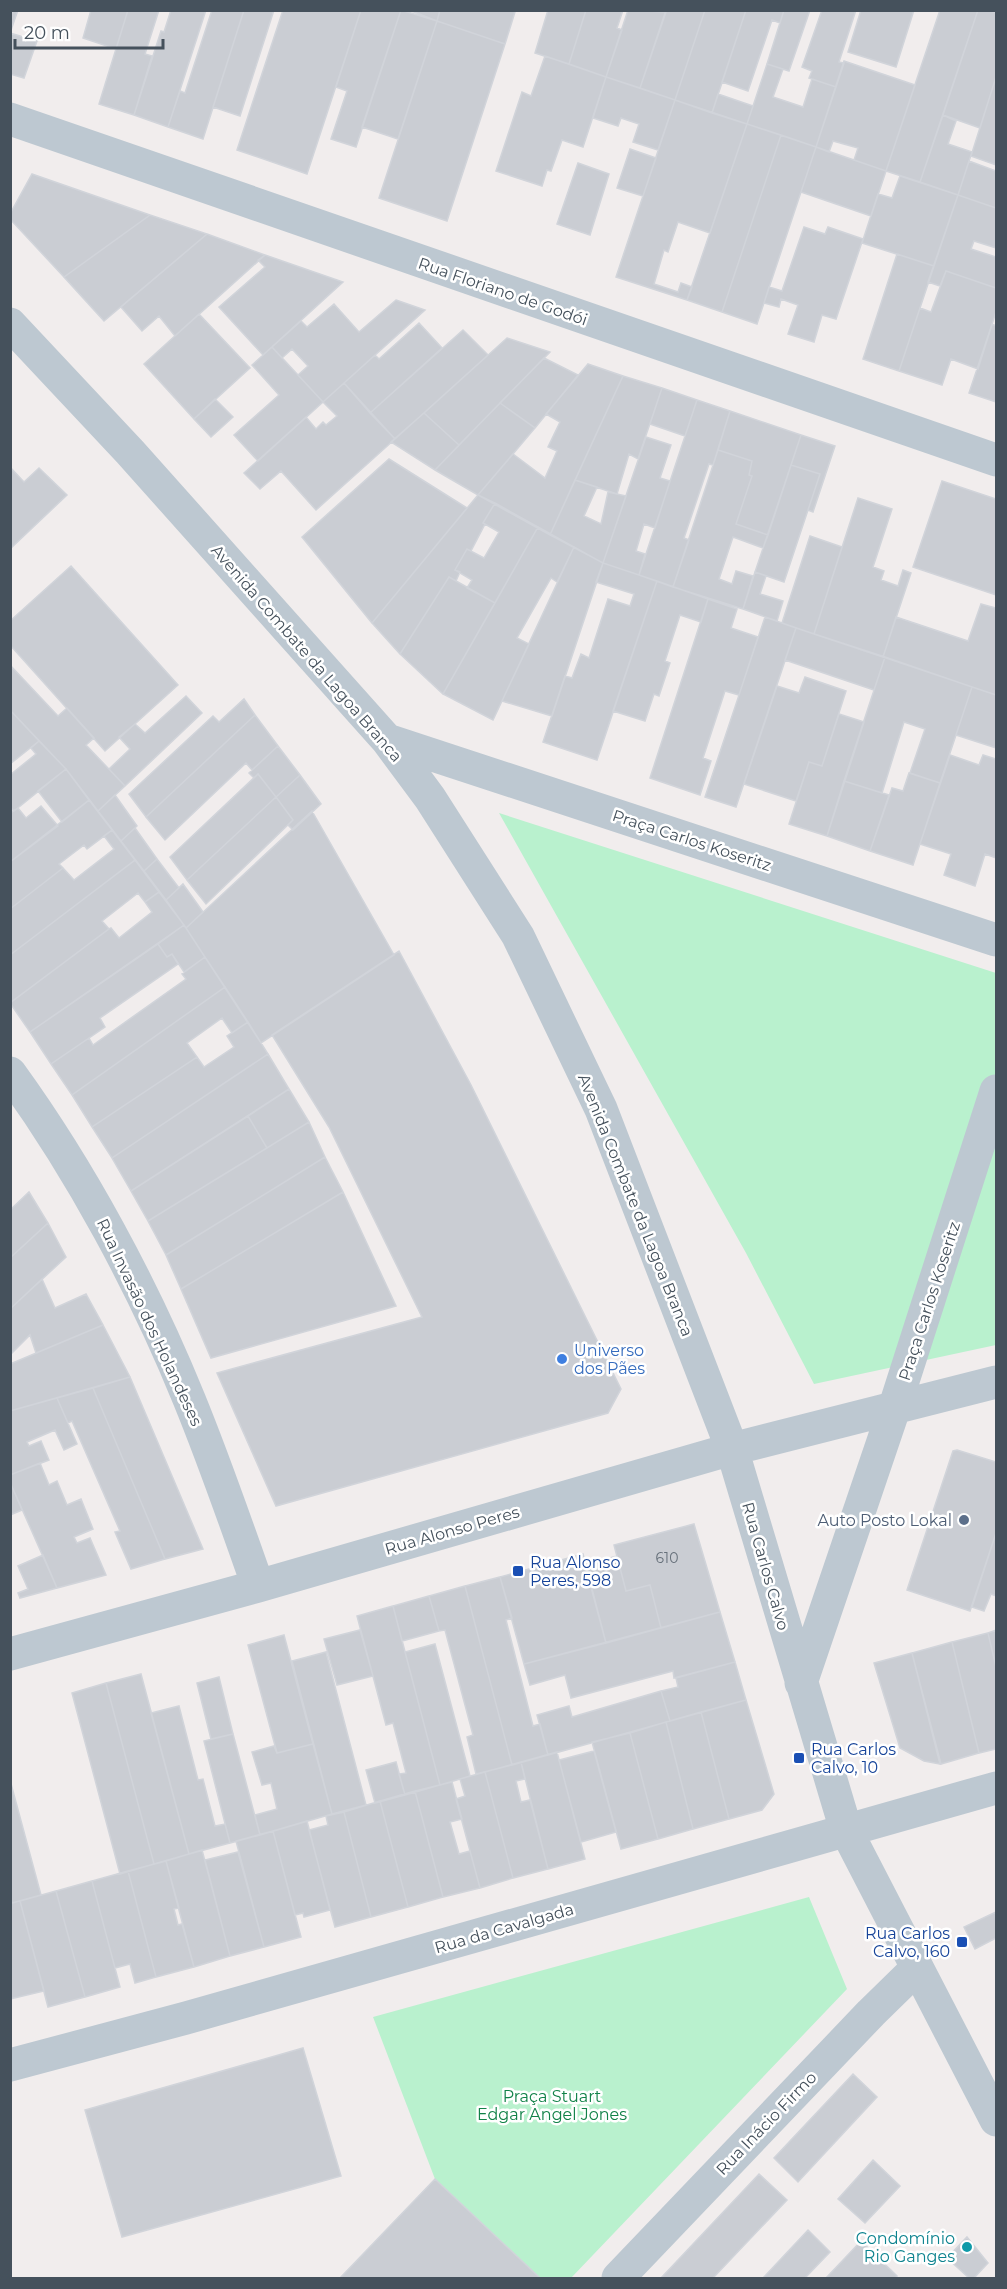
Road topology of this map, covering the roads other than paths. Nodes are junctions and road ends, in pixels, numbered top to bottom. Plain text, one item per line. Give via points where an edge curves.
1 (10, 119) edge
2 (10, 324) edge
3 (996, 460) edge
4 (387, 740) junction
5 (996, 940) edge
6 (10, 1073) edge
7 (996, 1091) edge
8 (996, 1382) edge
9 (894, 1409) junction
10 (732, 1449) junction
11 (258, 1586) junction
12 (10, 1654) edge
13 (801, 1683) junction
14 (996, 1788) edge
15 (846, 1830) junction
16 (916, 1969) junction
17 (10, 2065) edge
18 (996, 2120) edge
19 (618, 2278) edge

1 - 3 street, Rua Floriano de Godói
2 - 4 street, Avenida Combate da Lagoa Branca
4 - 5 street, Praça Carlos Koseritz
4 - 10 street, Avenida Combate da Lagoa Branca via 430,798 518,936 601,1109
6 - 11 street, Rua Invasão dos Holandeses via 42,1117 115,1241 189,1397
7 - 9 street, Praça Carlos Koseritz
8 - 9 street, Praça Carlos Koseritz
9 - 10 street, Rua Alonso Peres
9 - 13 street
10 - 11 street, Rua Alonso Peres
10 - 13 street, Rua Carlos Calvo
11 - 12 street, Rua Alonso Peres
13 - 15 street, Rua Carlos Calvo
14 - 15 street, Rua da Cavalgada
15 - 16 street, Rua Carlos Calvo
15 - 17 street, Rua da Cavalgada
16 - 18 street, Rua Carlos Calvo
16 - 19 street, Rua Inácio Firmo

